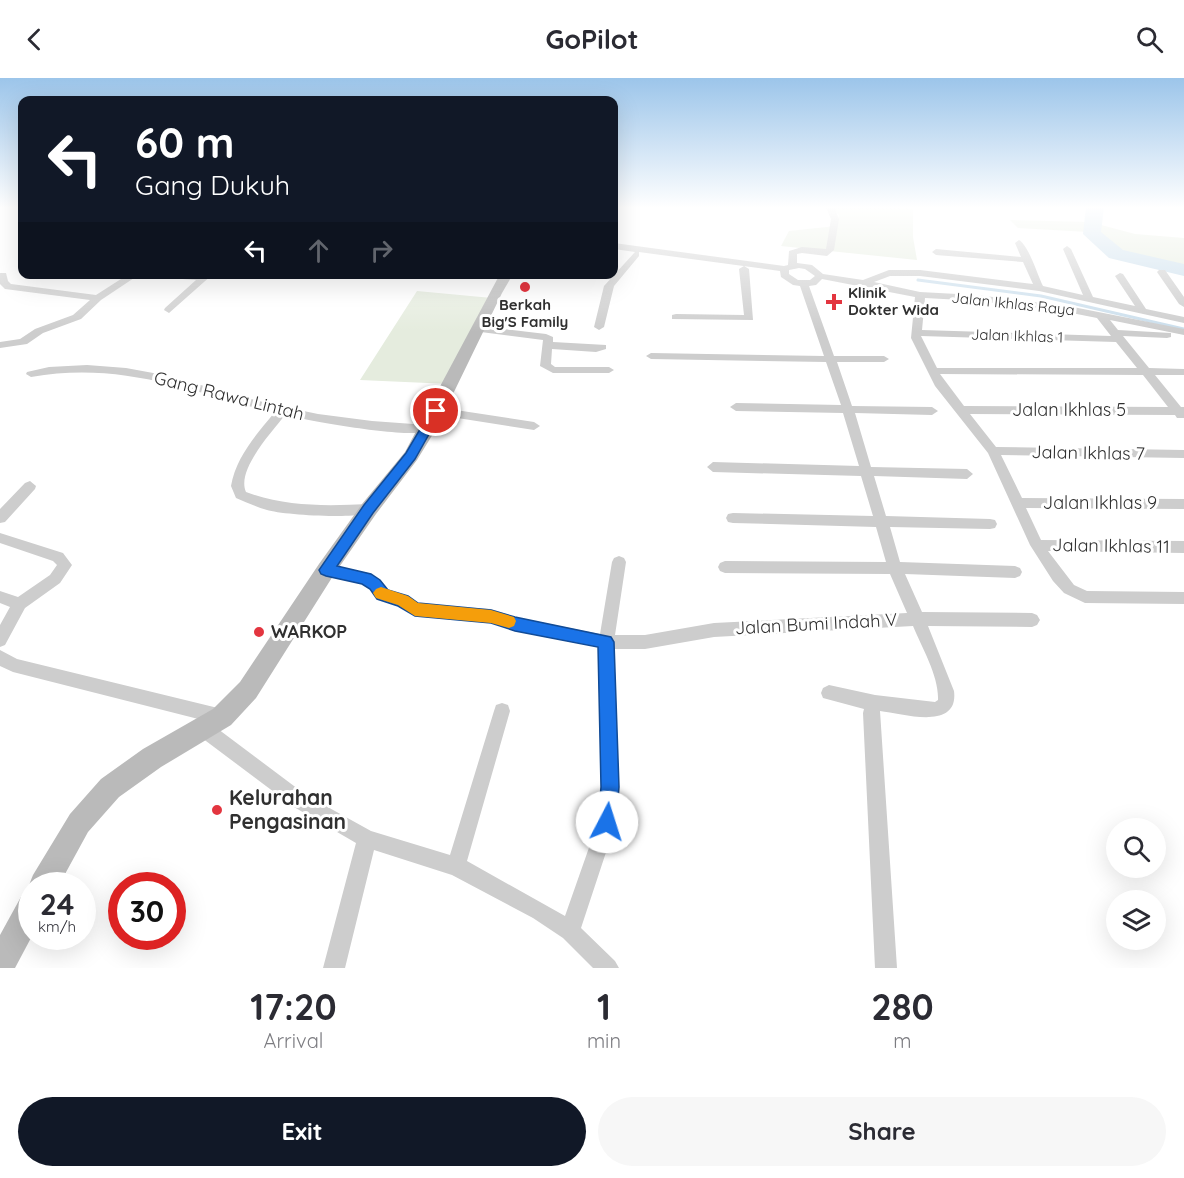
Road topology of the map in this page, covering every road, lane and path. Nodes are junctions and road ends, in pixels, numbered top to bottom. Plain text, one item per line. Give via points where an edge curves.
1 (632, 249) edge
2 (830, 249) edge
3 (1022, 249) edge
4 (1067, 249) dead end
5 (618, 252) edge
6 (936, 252) dead end
7 (636, 254) junction
8 (1028, 260) junction
9 (744, 269) junction
10 (787, 270) junction
11 (1162, 272) dead end
12 (3, 274) dead end
13 (618, 275) edge
14 (820, 276) junction
15 (1120, 276) dead end
16 (128, 279) edge
17 (204, 279) edge
18 (504, 279) edge
19 (615, 279) edge
20 (864, 283) junction
21 (804, 284) junction
22 (1039, 288) junction
23 (920, 295) junction
24 (98, 298) junction
25 (1089, 298) junction
26 (1184, 304) edge
27 (169, 310) dead end
28 (1143, 311) junction
29 (1100, 315) junction
30 (676, 317) dead end
31 (599, 327) dead end
32 (1184, 328) edge
33 (477, 329) junction
34 (915, 333) junction
35 (1117, 336) junction
36 (0, 345) edge
37 (547, 345) junction
38 (602, 347) dead end
39 (651, 356) dead end
40 (830, 359) junction
41 (884, 359) dead end
42 (609, 370) dead end
43 (933, 371) junction
44 (1147, 372) junction
45 (1184, 372) edge
46 (32, 374) dead end
47 (736, 407) dead end
48 (848, 410) junction
49 (960, 410) junction
50 (282, 411) junction
51 (932, 411) dead end
52 (1182, 414) edge
53 (431, 420) junction
54 (534, 426) dead end
55 (993, 452) junction
56 (1184, 454) edge
57 (713, 467) dead end
58 (867, 471) junction
59 (967, 474) dead end
60 (30, 486) dead end
61 (1016, 503) junction
62 (1184, 504) edge
63 (369, 509) junction
64 (0, 518) edge
65 (733, 518) dead end
66 (882, 522) junction
67 (990, 524) dead end
68 (0, 538) edge
69 (1037, 545) junction
70 (1184, 547) edge
71 (619, 562) dead end
72 (725, 567) dead end
73 (895, 568) junction
74 (326, 570) junction
75 (1015, 572) dead end
76 (0, 597) edge
77 (1184, 598) edge
78 (21, 604) junction
79 (917, 619) junction
80 (1032, 620) dead end
81 (0, 640) edge
82 (606, 642) junction
83 (0, 657) edge
84 (830, 693) dead end
85 (875, 703) junction
86 (502, 711) dead end
87 (213, 723) junction
88 (367, 839) junction
89 (456, 866) junction
90 (51, 872) edge
91 (570, 931) junction
92 (18, 932) edge
93 (0, 966) edge
94 (334, 968) edge
95 (608, 968) edge
96 (886, 968) edge

1 - 10 street, Jalan Ikhlas Raya
2 - 10 street via 827,253 792,252
3 - 8 street
4 - 25 street
5 - 7 street
6 - 8 street
7 - 9 street
7 - 13 street
8 - 22 street
9 - 10 street
9 - 30 street via 749,318
10 - 14 street, Jalan Ikhlas Raya via 808,267
10 - 21 street, Jalan Ikhlas Raya via 788,280
11 - 26 street
12 - 24 street via 8,287
14 - 20 street, Jalan Ikhlas Raya
14 - 21 street via 813,283
15 - 28 street
16 - 24 street
17 - 27 street
18 - 33 main road
19 - 31 street via 609,286
20 - 22 street via 902,272
20 - 23 street, Jalan Ikhlas Raya
21 - 40 street
22 - 25 street
23 - 29 street, Jalan Ikhlas Raya via 976,298
23 - 34 street
24 - 36 street via 77,317 39,331 23,342
25 - 28 street
28 - 32 street
29 - 32 street, Jalan Ikhlas Raya
29 - 35 street, Jalan Ikhlas Raya
32 - 35 street, Jalan Ikhlas 1 via 1165,335
33 - 37 street via 546,337
33 - 53 main road
34 - 35 street, Jalan Ikhlas 1
34 - 43 street
35 - 44 street, Jalan Ikhlas Raya
37 - 38 street
37 - 42 street via 545,366 549,369
39 - 40 street
40 - 41 street
40 - 48 street
43 - 44 street
43 - 49 street
44 - 45 street
44 - 52 street, Jalan Ikhlas Raya
46 - 50 street, Gang Rawa Lintah via 90,369 152,377
47 - 48 street
48 - 51 street
48 - 58 street
49 - 52 street, Jalan Ikhlas 5
49 - 55 street
50 - 53 street, Gang Rawa Lintah via 363,426
50 - 63 street via 242,470 237,486 241,495 268,506 331,511
53 - 54 street, Gang Rawa Lintah
53 - 63 main road via 405,464
55 - 56 street, Jalan Ikhlas 7
55 - 61 street
57 - 58 street
58 - 59 street
58 - 66 street
60 - 64 street
61 - 62 street, Jalan Ikhlas 9
61 - 69 street
63 - 74 main road
65 - 66 street
66 - 67 street
66 - 73 street
68 - 78 street via 58,557 65,565 55,579
69 - 70 street, Jalan Ikhlas 11
69 - 77 street via 1069,589 1085,597
71 - 82 street
72 - 73 street
73 - 75 street
73 - 79 street
74 - 82 street, Jalan Bumi Indah V via 366,578 383,595 403,601 415,610 491,616
74 - 87 main road via 248,690
76 - 78 street
78 - 81 street
79 - 80 street, Jalan Bumi Indah V
79 - 82 street, Jalan Bumi Indah V via 714,630 645,642
79 - 85 street via 935,659 947,701 935,710
82 - 91 street via 610,787 607,822
83 - 87 street via 13,665
84 - 85 street
85 - 96 street via 871,713
86 - 89 street
87 - 88 street via 300,801
87 - 90 main road via 110,788 79,823
88 - 89 street
88 - 94 street
89 - 91 street
91 - 95 street
92 - 93 main road

